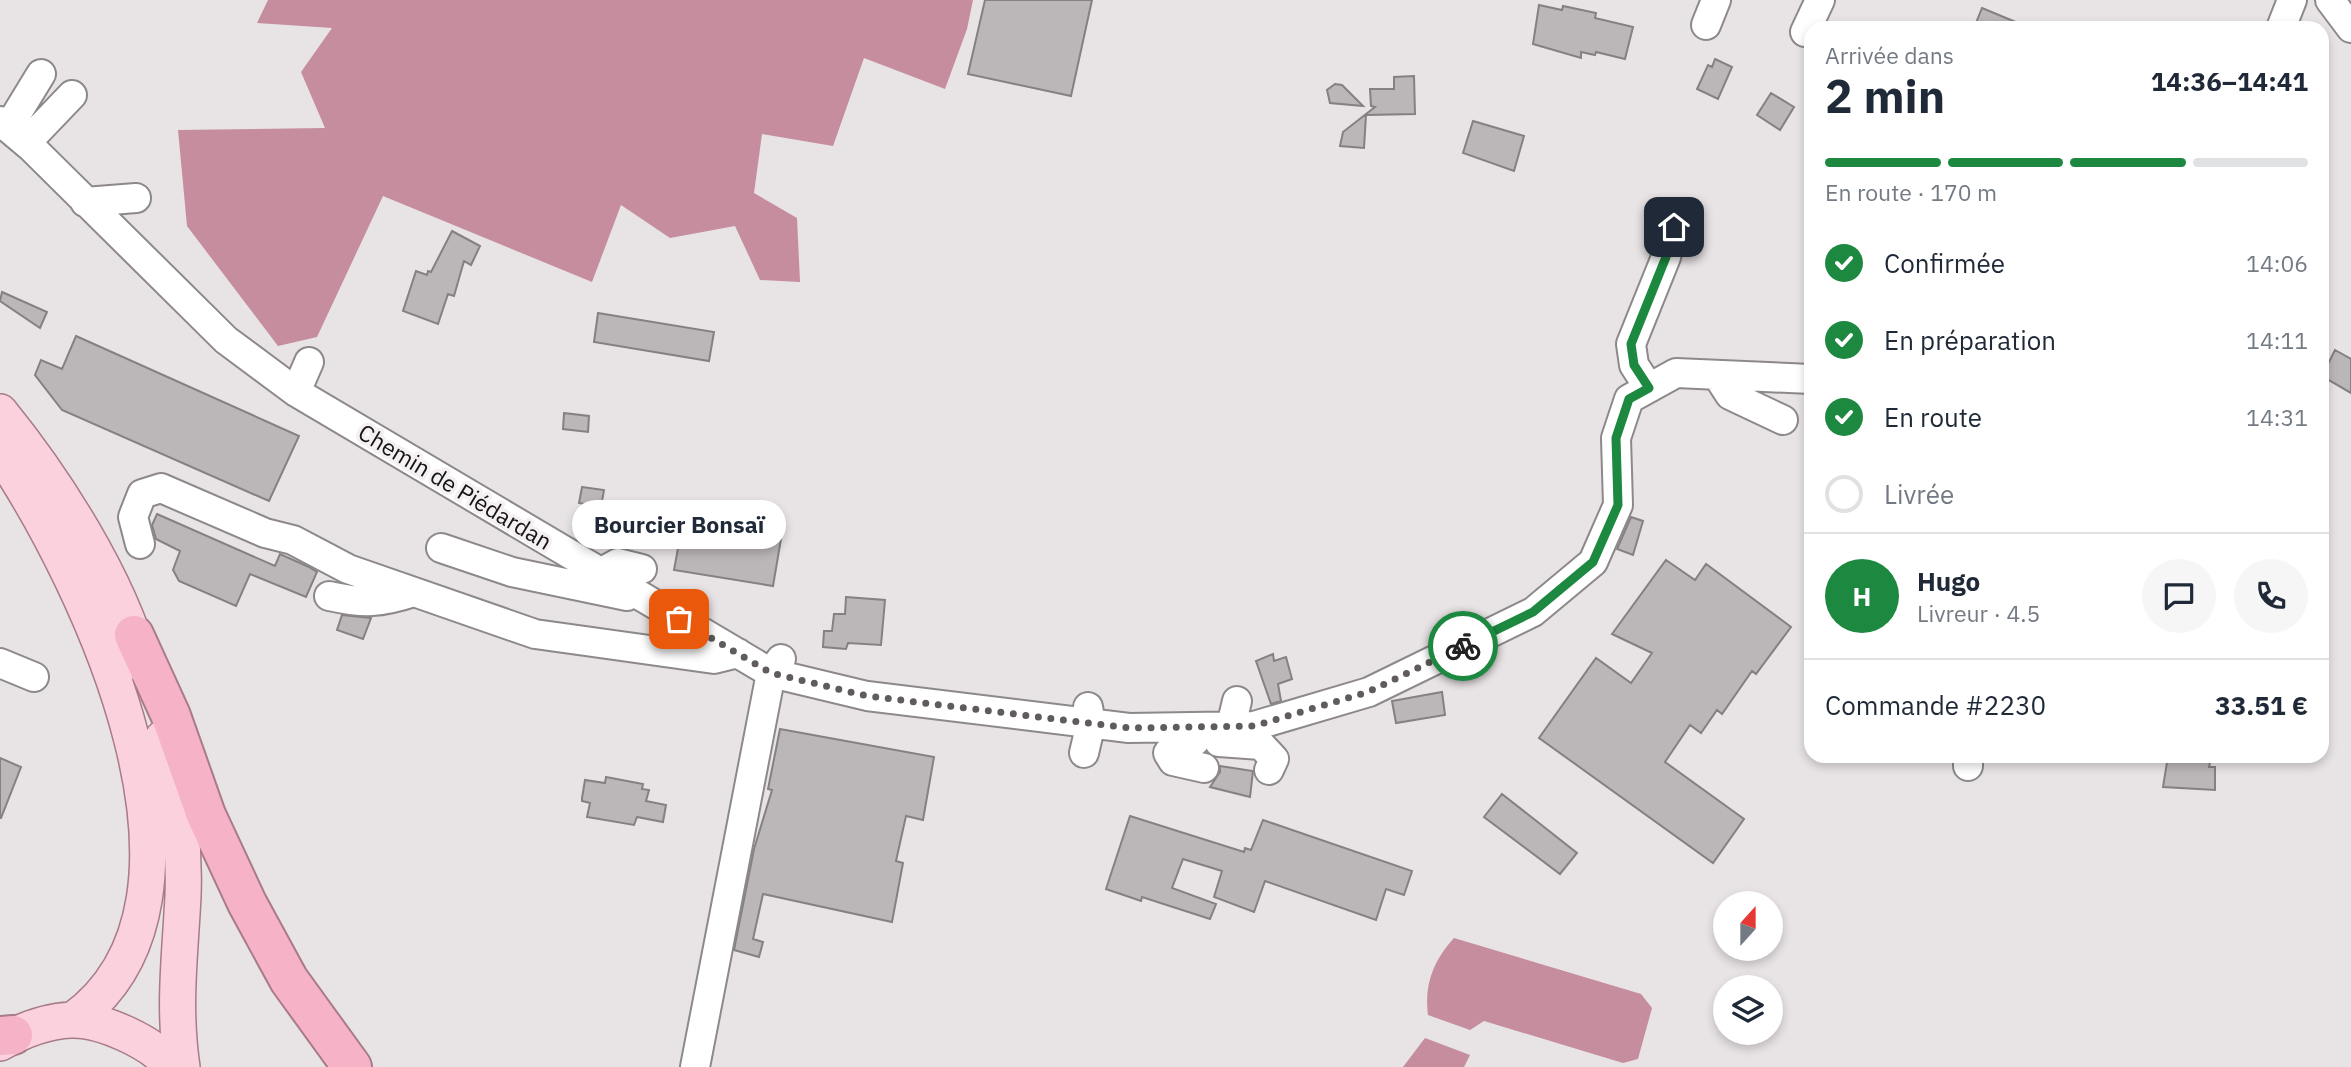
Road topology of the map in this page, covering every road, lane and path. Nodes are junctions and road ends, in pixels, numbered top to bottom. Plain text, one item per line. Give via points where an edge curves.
1 (1820, 0) edge
2 (2292, 0) edge
3 (2330, 0) edge
4 (1810, 21) edge
5 (2284, 21) edge
6 (2351, 28) edge
7 (41, 74) dead end
8 (72, 95) dead end
9 (11, 131) edge
10 (136, 198) dead end
11 (85, 202) junction
12 (1674, 227) dead end
13 (310, 362) dead end
14 (1632, 372) junction
15 (1717, 375) junction
16 (1804, 379) edge
17 (296, 392) junction
18 (0, 412) edge
19 (1783, 420) dead end
20 (0, 452) edge
21 (140, 544) dead end
22 (441, 548) dead end
23 (641, 583) junction
24 (414, 592) junction
25 (329, 596) dead end
26 (134, 635) junction
27 (738, 653) junction
28 (0, 663) edge
29 (776, 666) junction
30 (34, 677) dead end
31 (1090, 715) junction
32 (1196, 734) junction
33 (1083, 753) dead end
34 (1204, 768) dead end
35 (1269, 770) dead end
36 (73, 1020) junction
37 (4, 1038) edge
38 (172, 1067) edge
39 (182, 1067) edge
40 (352, 1067) edge
41 (695, 1067) edge

1 - 4 street
2 - 5 street
3 - 6 street
7 - 9 street
8 - 9 street
9 - 11 street, Chemin de Piédardan
10 - 11 street
11 - 17 street, Chemin de Piédardan via 226,340
12 - 14 street via 1631,344
13 - 17 street
14 - 15 street, Chemin de Piédardan
14 - 32 street, Chemin de Piédardan via 1616,438 1618,505 1600,563 1533,612 1368,692 1254,726 1234,714
15 - 16 street, Chemin de Piédardan
15 - 19 street via 1730,396
17 - 23 street, Chemin de Piédardan via 600,573
18 - 26 main road via 62,497
20 - 36 main road via 43,522 101,646 147,817 147,880 130,948 102,996
21 - 24 street via 133,517 142,494 161,488 265,533 293,540 348,569
22 - 23 street via 512,572 616,596
23 - 27 street, Chemin de Piédardan
24 - 25 street via 383,602 360,603
24 - 27 street via 535,635 714,659
26 - 39 main road via 179,806 183,895 175,982
26 - 40 highway via 171,716 206,815 247,903 289,980
27 - 29 street, Chemin de Piédardan
28 - 30 street
29 - 31 street, Chemin de Piédardan via 867,696
29 - 41 street
31 - 32 street, Chemin de Piédardan via 1129,728
31 - 33 street
32 - 34 street via 1168,753 1173,761
32 - 35 street via 1261,745 1274,759
36 - 37 main road
36 - 38 main road via 126,1034 150,1046

